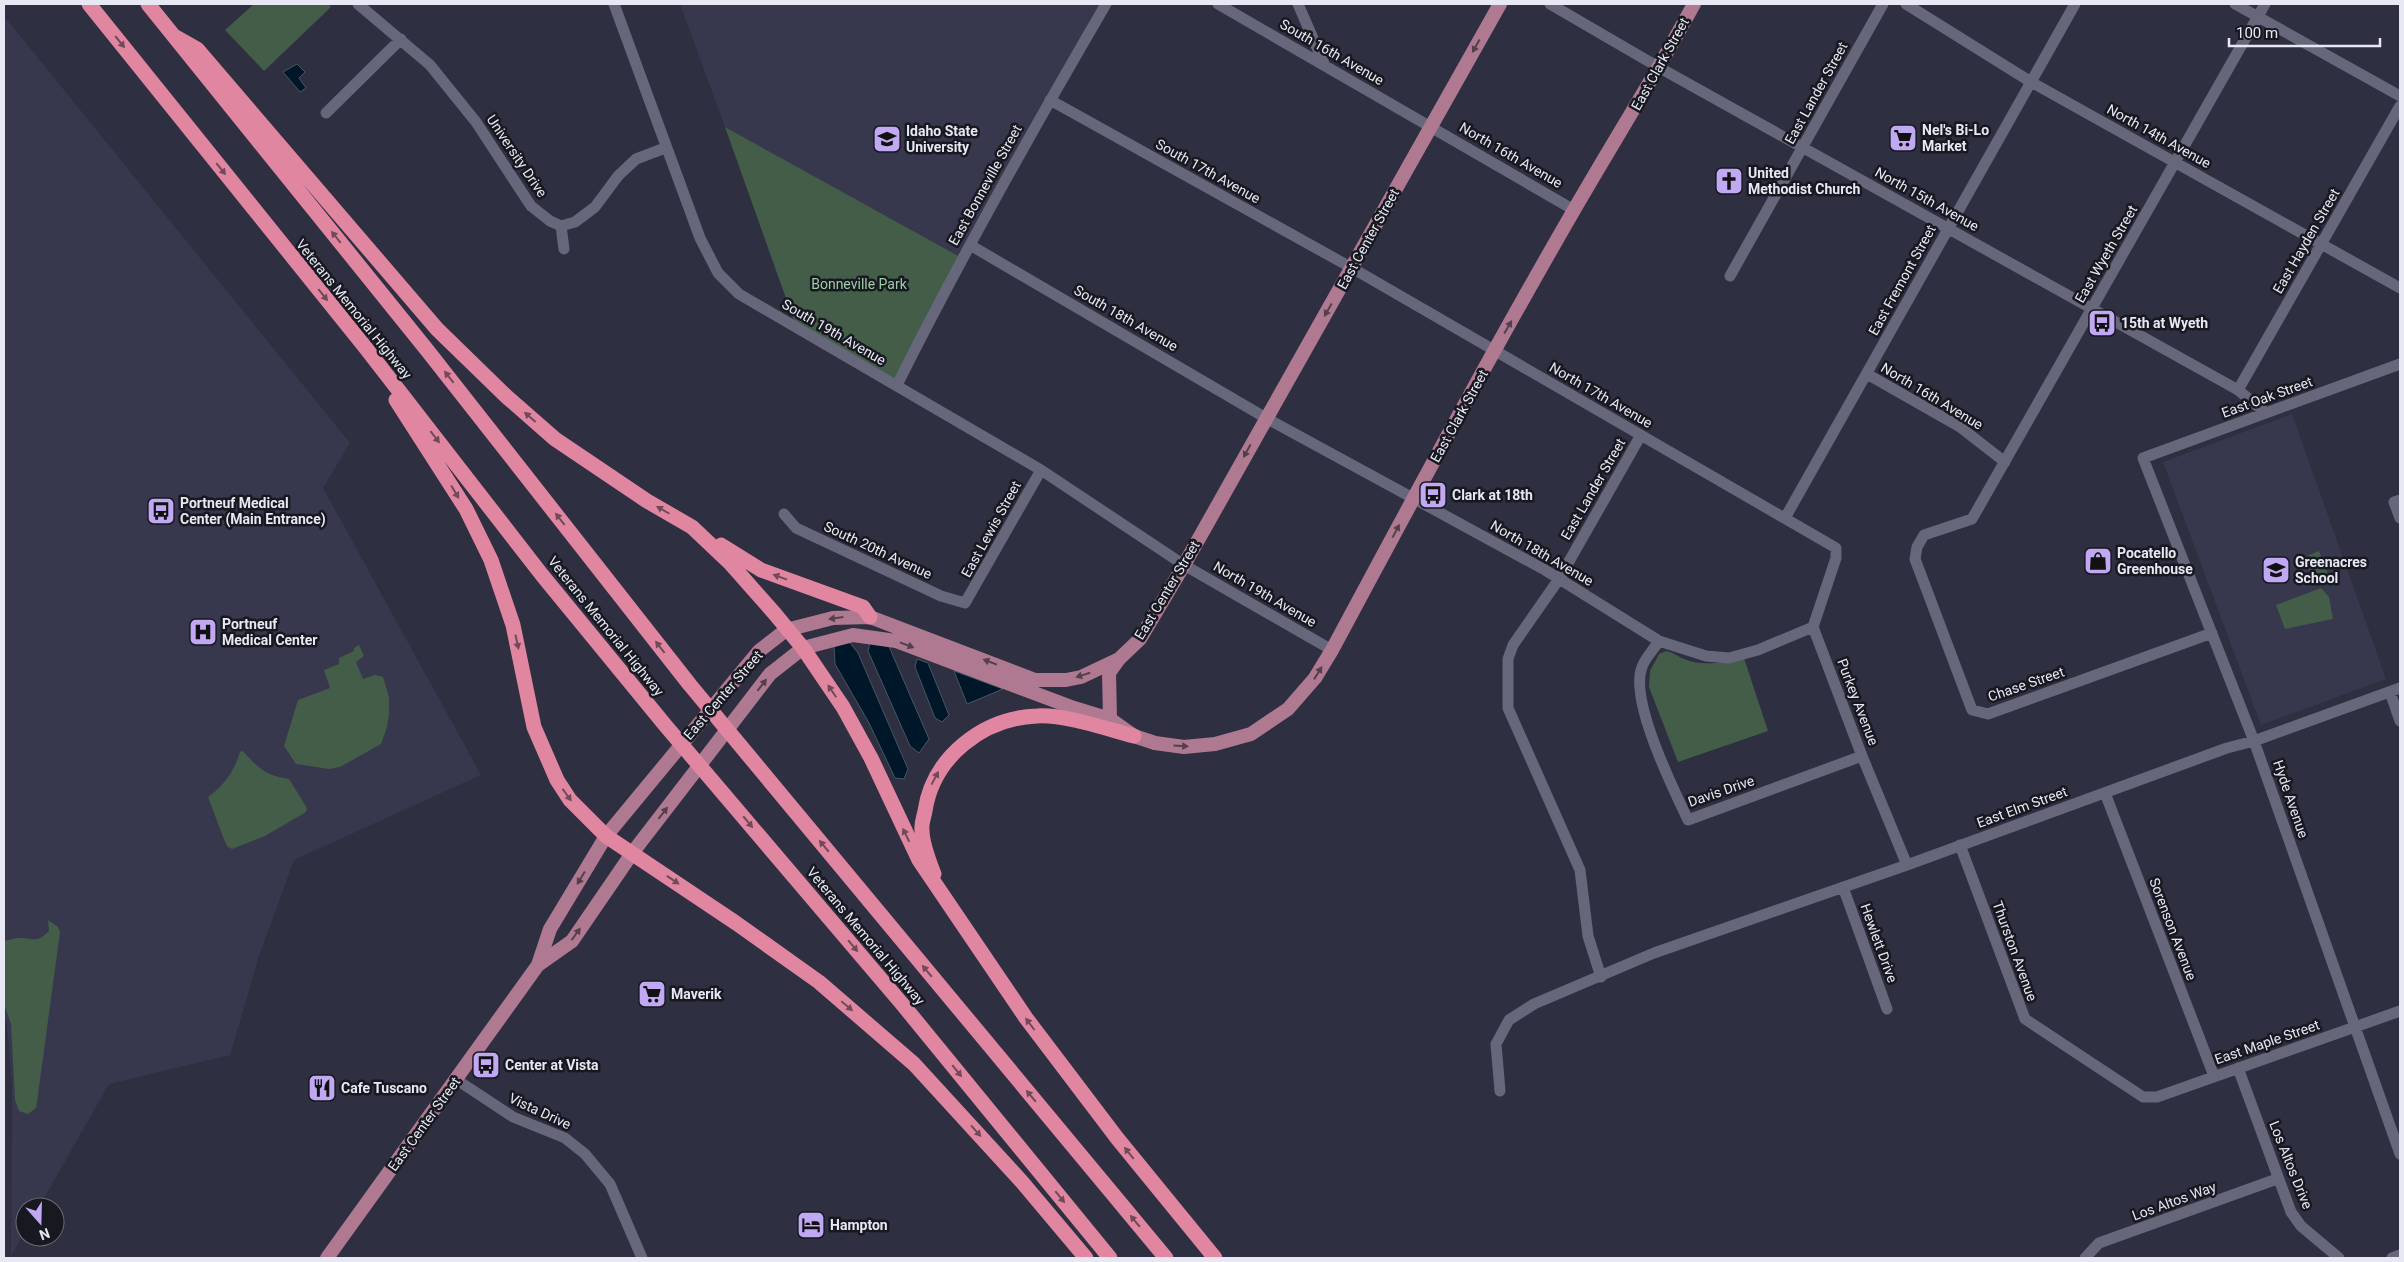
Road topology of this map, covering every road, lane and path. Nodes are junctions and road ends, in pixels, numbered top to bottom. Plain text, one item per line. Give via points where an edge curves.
1 (89, 4) edge
2 (148, 4) edge
3 (358, 4) edge
4 (614, 4) edge
5 (1106, 4) edge
6 (1218, 4) edge
7 (1298, 4) edge
8 (1500, 4) edge
9 (1550, 4) edge
10 (1694, 4) edge
11 (1883, 4) edge
12 (1906, 4) edge
13 (2075, 4) edge
14 (2235, 4) edge
15 (2265, 4) edge
16 (2258, 17) junction
17 (174, 36) junction
18 (401, 39) junction
19 (1325, 66) junction
20 (1660, 68) junction
21 (2031, 82) junction
22 (2400, 96) edge
23 (1050, 100) junction
24 (2400, 106) edge
25 (326, 113) dead end
26 (1432, 126) junction
27 (1802, 147) junction
28 (665, 148) junction
29 (2175, 162) junction
30 (1574, 210) junction
31 (561, 226) junction
32 (1949, 228) junction
33 (2322, 244) junction
34 (970, 245) junction
35 (564, 249) dead end
36 (1352, 268) junction
37 (1730, 276) dead end
38 (2400, 288) edge
39 (2092, 308) junction
40 (364, 347) junction
41 (1495, 351) junction
42 (2400, 364) edge
43 (1867, 374) junction
44 (897, 385) junction
45 (2238, 390) junction
46 (2266, 413) junction
47 (1266, 418) junction
48 (1640, 435) junction
49 (2144, 458) joint
50 (2005, 462) junction
51 (1041, 470) junction
52 (1414, 498) junction
53 (2397, 501) edge
54 (784, 514) dead end
55 (1784, 518) junction
56 (2400, 518) edge
57 (692, 527) junction
58 (1184, 565) junction
59 (1559, 579) junction
60 (1926, 588) joint
61 (965, 603) joint
62 (870, 617) junction
63 (1813, 627) junction
64 (786, 630) junction
65 (2212, 633) junction
66 (1659, 641) junction
67 (803, 648) junction
68 (1332, 650) junction
69 (1119, 659) junction
70 (2395, 690) edge
71 (1110, 719) junction
72 (2400, 721) edge
73 (1134, 736) junction
74 (2254, 741) junction
75 (1862, 756) junction
76 (2105, 793) junction
77 (606, 836) junction
78 (1960, 845) junction
79 (633, 852) junction
80 (1907, 865) junction
81 (1843, 888) junction
82 (941, 892) junction
83 (538, 964) junction
84 (1601, 977) junction
85 (1887, 1009) dead end
86 (2400, 1011) edge
87 (2355, 1028) junction
88 (2238, 1068) junction
89 (2214, 1076) junction
90 (457, 1080) junction
91 (1500, 1091) dead end
92 (2142, 1097) joint
93 (2400, 1154) edge
94 (2278, 1179) junction
95 (2400, 1255) edge
96 (327, 1258) edge
97 (642, 1258) edge
98 (1086, 1258) edge
99 (1110, 1258) edge
100 (1166, 1258) edge
101 (1215, 1258) edge
102 (2085, 1258) edge
103 (2339, 1258) edge
104 (2392, 1258) edge

1 -> 40 highway, Veterans Memorial Highway
2 - 17 highway, Veterans Memorial Highway
3 - 18 street, University Drive
4 - 28 street, South 19th Avenue
5 - 23 street, East Bonneville Street
6 - 19 street, South 16th Avenue
7 - 19 street
8 -> 26 main road, East Center Street
9 - 20 street, North 15th Avenue
10 - 20 main road, East Clark Street
11 - 27 street, East Lander Street
12 - 21 street, North 14th Avenue
13 - 21 street, East Fremont Street
14 - 16 street
15 - 16 street, East Wyeth Street
16 - 22 street
16 - 29 street, East Wyeth Street
57 -> 17 highway via 563,444 507,397 437,329 197,49
100 -> 17 highway, Veterans Memorial Highway via 690,685 421,342
18 - 25 street
18 - 31 street, University Drive via 430,65 476,122 532,206
19 - 26 street, South 16th Avenue
20 - 27 street, North 15th Avenue
20 - 30 main road, East Clark Street
21 - 29 street, North 14th Avenue
21 - 32 street, East Fremont Street
23 - 34 street, East Bonneville Street
23 - 36 street, South 17th Avenue
24 - 33 street, East Hayden Street
26 - 30 street, North 16th Avenue
26 - 36 main road, East Center Street
27 - 32 street, North 15th Avenue
27 - 37 street, East Lander Street
28 - 31 street via 636,159 618,176 595,207 575,222
28 - 44 street, South 19th Avenue via 700,238 718,273 739,294
29 - 33 street, North 14th Avenue
29 - 39 street, East Wyeth Street
41 -> 30 main road, East Clark Street
31 - 35 street
32 - 39 street, North 15th Avenue
32 - 43 street, East Fremont Street
33 - 38 street, North 14th Avenue
33 - 45 street, East Hayden Street
34 - 44 street, East Bonneville Street
34 - 47 street, South 18th Avenue
36 - 41 street, North 17th Avenue
36 -> 47 main road, East Center Street
39 - 45 street, North 15th Avenue
39 - 50 street, East Wyeth Street
40 -> 77 highway via 466,509 491,560 513,625 534,727 556,780 584,816
40 -> 99 highway, Veterans Memorial Highway via 542,575 903,1005
41 - 48 street, North 17th Avenue
41 - 52 main road, East Clark Street
42 - 46 street, East Oak Street
43 - 50 street, North 16th Avenue via 1960,427
43 - 55 street, East Fremont Street
44 - 51 street, South 19th Avenue
45 - 46 street, North 15th Avenue
46 - 49 street, East Oak Street
47 - 52 street, North 18th Avenue
47 -> 58 main road, East Center Street
48 - 55 street, North 17th Avenue
48 - 59 street, East Lander Street
49 - 65 street, Hyde Avenue
50 - 60 street, East Wyeth Street via 1972,519 1924,535 1915,559
51 - 58 street, South 19th Avenue
51 - 61 street, East Lewis Street
52 - 59 street, North 18th Avenue
68 -> 52 main road, East Clark Street
53 - 56 street
54 - 61 street, South 20th Avenue via 796,528 940,596
55 - 63 street, North 17th Avenue via 1836,548 1836,558
62 -> 57 highway via 863,606 761,570
57 - 64 highway via 730,563
58 - 68 street, North 19th Avenue
58 - 69 main road, East Center Street via 1140,639
59 - 66 street, North 18th Avenue
59 - 84 street, East Lander Street via 1513,645 1508,659 1508,708 1580,870 1588,936
60 - 65 street, Chase Street via 1972,710 1988,714
62 -> 64 main road, East Center Street via 833,618
69 -> 62 main road, East Center Street via 1081,677 1035,680
63 - 66 street, North 18th Avenue via 1758,650 1729,658 1706,656
63 - 75 street, Purkey Avenue
64 - 67 highway
64 - 77 main road, East Center Street via 745,666
65 - 74 street, Hyde Avenue
66 - 75 street, Davis Drive via 1642,667 1639,689 1648,724 1688,820
67 -> 71 main road, East Center Street via 853,635 896,641
79 -> 67 main road, East Center Street via 770,674
82 -> 67 highway via 918,860 871,758 843,707
73 -> 68 main road, East Clark Street via 1184,747 1215,744 1250,734 1288,709 1315,678
69 - 71 main road via 1109,672
70 - 72 street
70 - 74 street, East Elm Street
71 - 73 main road, East Clark Street
82 -> 73 highway via 922,830 927,796 934,778 959,748 1003,722 1038,715
74 - 76 street, East Elm Street
74 - 87 street, Hyde Avenue
75 - 80 street, Purkey Avenue
76 - 78 street, East Elm Street
76 - 89 street, Sorenson Avenue
77 - 79 highway
77 -> 83 main road, East Center Street via 550,929
78 - 80 street, East Elm Street
78 - 92 street, Thurston Avenue via 2025,1019
83 -> 79 main road, East Center Street via 572,940
79 -> 98 highway via 819,982 914,1064 1022,1182
80 - 81 street, East Elm Street
81 - 84 street, East Elm Street via 1654,953
81 - 85 street, Hewlett Drive
101 -> 82 highway via 1117,1138 1026,1018
83 - 90 main road, East Center Street
84 - 91 street, East Elm Street via 1551,996 1509,1020 1496,1044
86 - 87 street, East Maple Street
87 - 88 street, East Maple Street
87 - 93 street, Hyde Avenue
88 - 89 street, East Maple Street
88 - 94 street, Los Altos Drive
89 - 92 street, East Maple Street via 2157,1097
90 - 96 main road, East Center Street
90 - 97 street, Vista Drive via 513,1117 565,1138 585,1154 610,1184
94 - 102 street, Los Altos Way via 2099,1243
94 - 103 street, Los Altos Drive via 2290,1212 2301,1226
95 - 104 street

